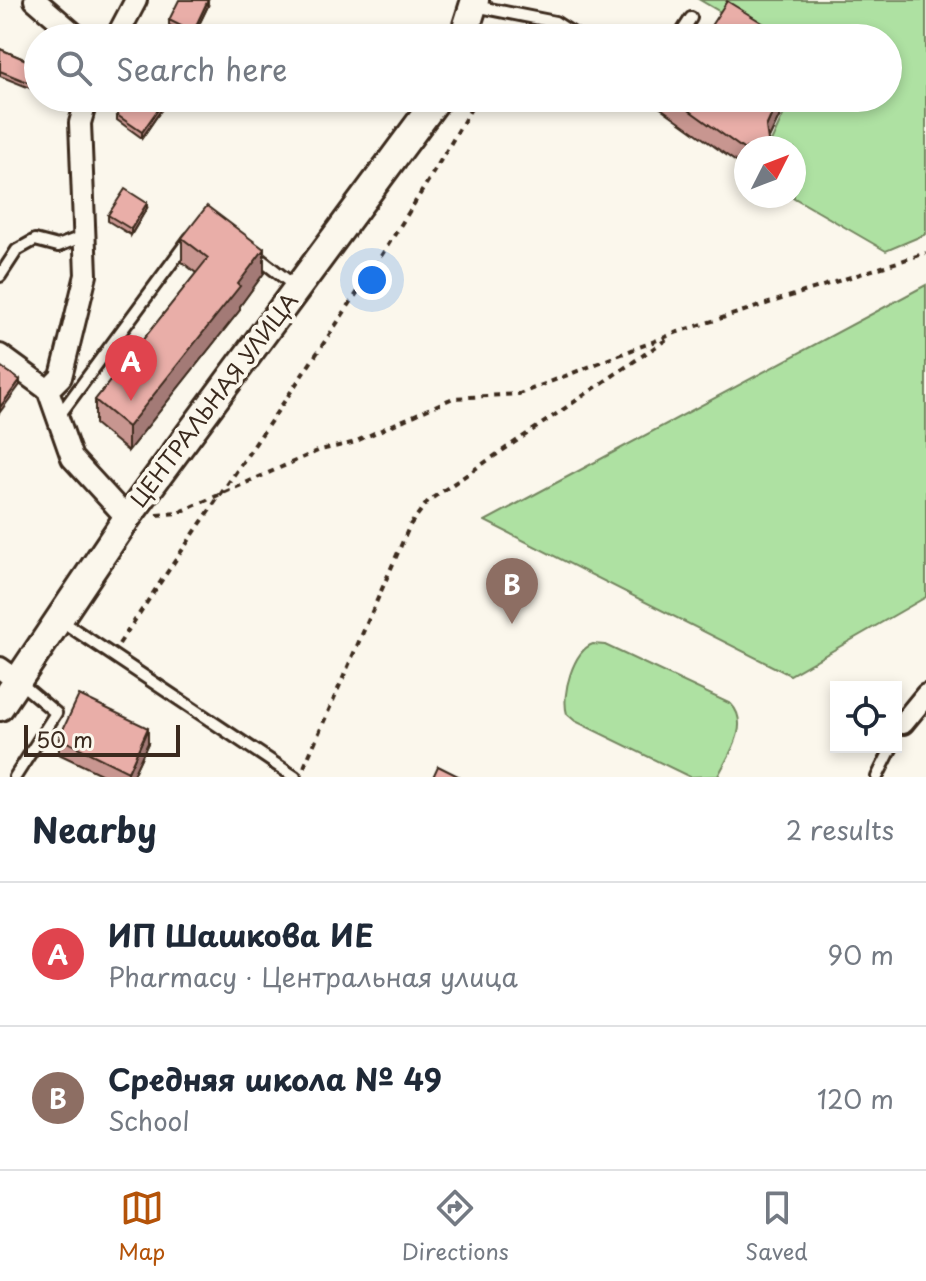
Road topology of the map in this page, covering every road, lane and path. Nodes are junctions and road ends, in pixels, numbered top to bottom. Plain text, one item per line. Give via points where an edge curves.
1 (35, 0) edge
2 (136, 0) edge
3 (474, 3) edge
4 (691, 18) dead end
5 (63, 24) edge
6 (123, 24) edge
7 (467, 24) edge
8 (558, 24) edge
9 (687, 24) edge
10 (83, 112) edge
11 (428, 112) edge
12 (468, 112) edge
13 (196, 229) edge
14 (84, 236) junction
15 (240, 243) edge
16 (926, 253) edge
17 (0, 276) edge
18 (297, 288) junction
19 (678, 332) junction
20 (0, 355) edge
21 (48, 390) junction
22 (58, 417) junction
23 (222, 493) junction
24 (127, 518) junction
25 (59, 620) junction
26 (112, 654) junction
27 (9, 674) edge
28 (926, 695) edge
29 (0, 707) edge
30 (902, 726) edge
31 (889, 753) edge
32 (15, 777) edge
33 (297, 777) edge
34 (877, 777) edge

1 - 5 street
2 - 6 street
3 - 7 street
3 - 8 lane
4 - 9 lane
10 - 14 street
11 - 18 street, ЦЕНТРАЛЬНАЯ УЛИЦА
12 - 23 path
13 - 22 lane
14 - 17 lane via 58,246 35,240 17,250
14 - 21 street via 83,289 61,377
15 - 18 lane
16 - 19 path
18 - 24 street, ЦЕНТРАЛЬНАЯ УЛИЦА
19 - 23 path via 519,394 453,398
19 - 33 path via 428,501 410,525
20 - 21 street
21 - 22 street
22 - 24 street via 72,458
23 - 24 path via 178,513
23 - 26 path
24 - 25 street, ЦЕНТРАЛЬНАЯ УЛИЦА
25 - 26 lane
25 - 27 street, ЦЕНТРАЛЬНАЯ УЛИЦА
26 - 33 lane
27 - 29 street, ЦЕНТРАЛЬНАЯ УЛИЦА
27 - 32 lane via 56,713
28 - 30 street
31 - 34 lane

